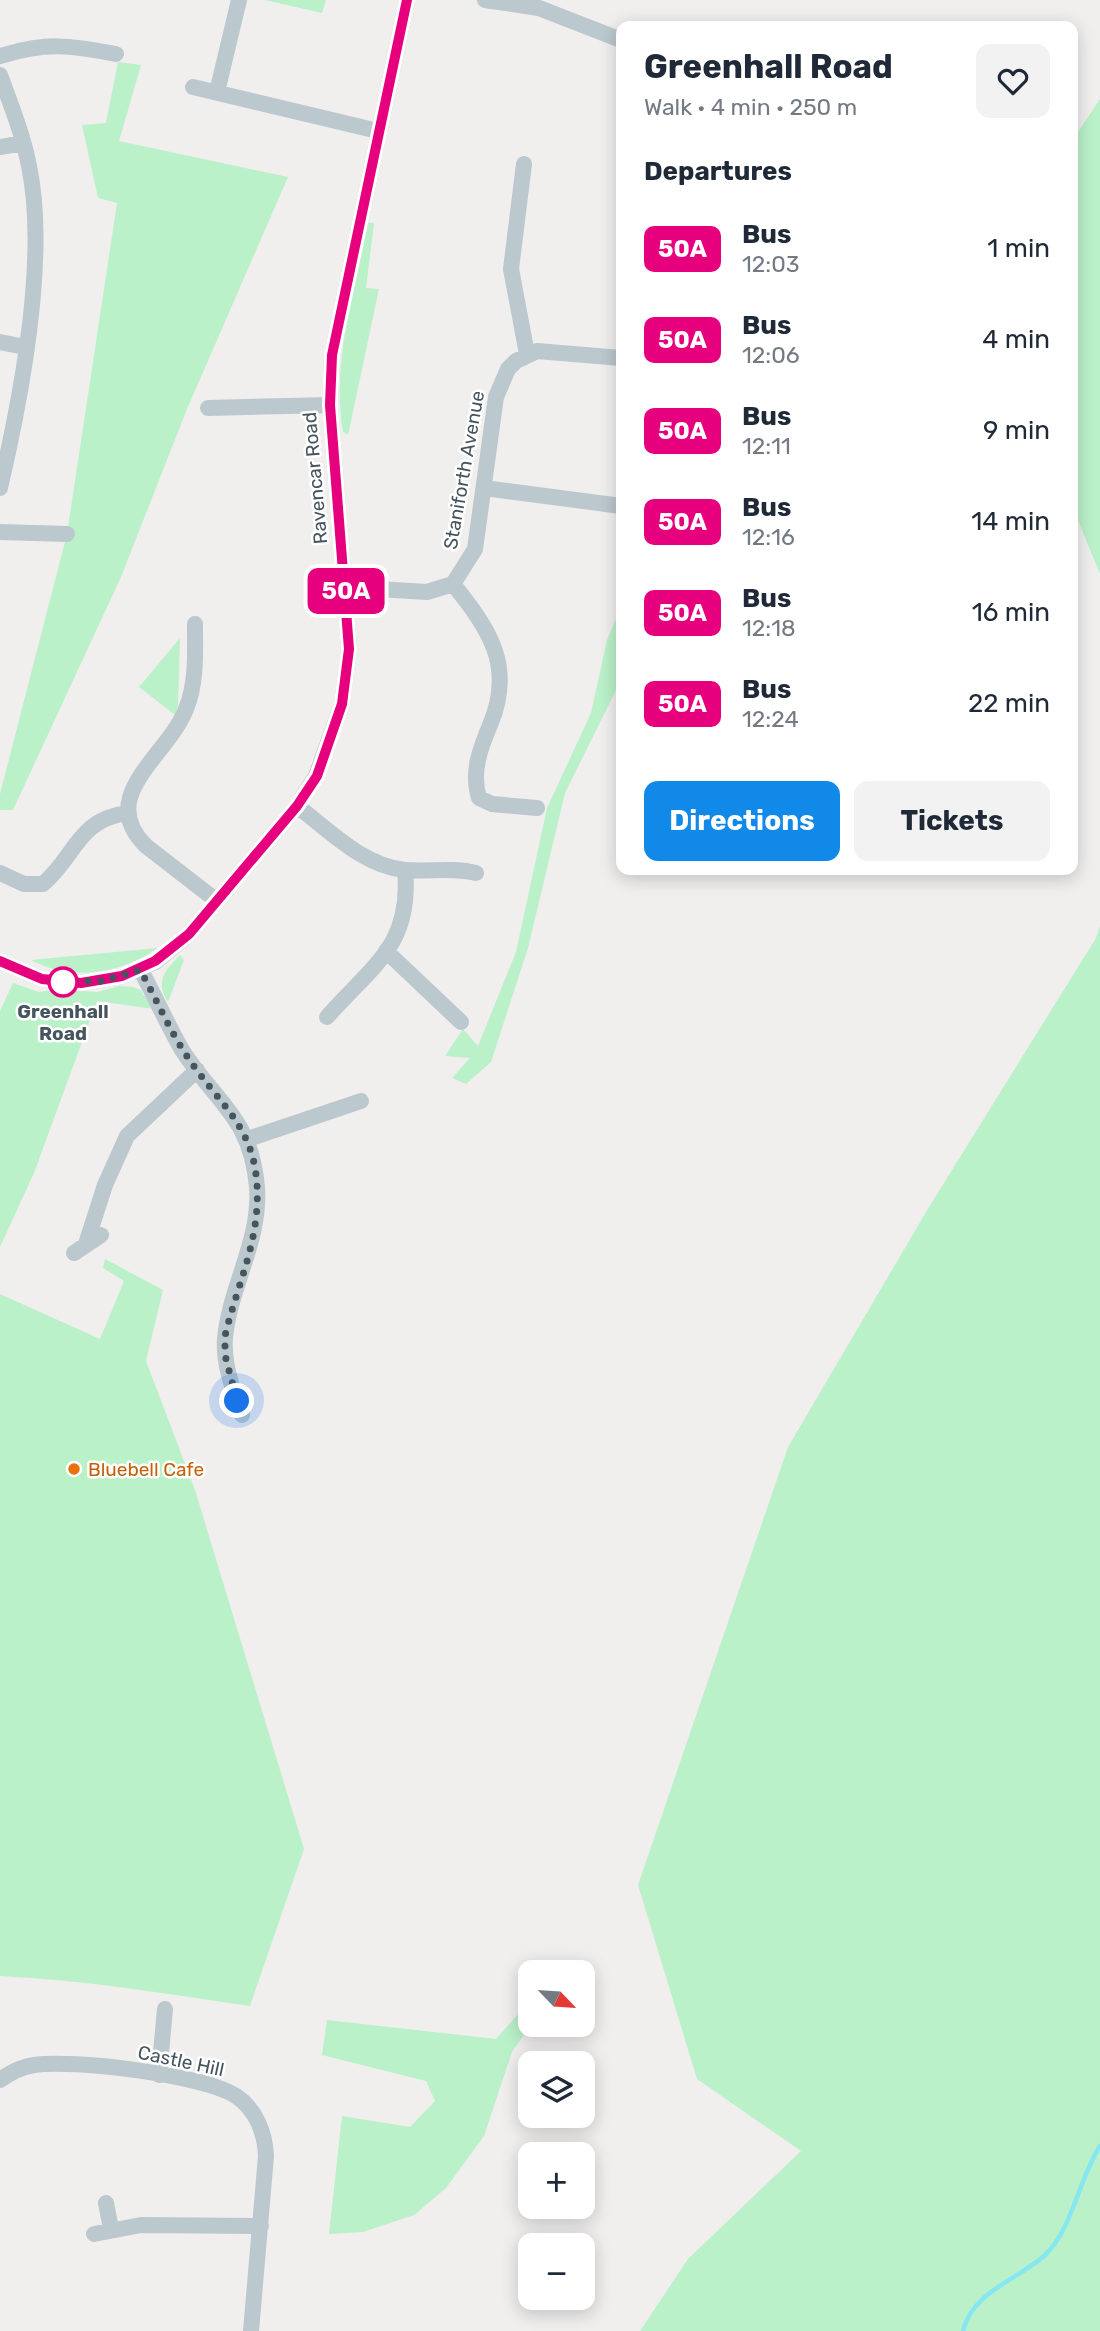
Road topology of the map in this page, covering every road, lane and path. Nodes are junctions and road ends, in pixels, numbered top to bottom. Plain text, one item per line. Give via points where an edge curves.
1 (239, 0) edge
2 (407, 0) edge
3 (485, 0) edge
4 (616, 38) edge
5 (116, 54) dead end
6 (0, 56) edge
7 (0, 75) edge
8 (193, 87) dead end
9 (217, 92) junction
10 (378, 131) junction
11 (23, 143) junction
12 (0, 147) edge
13 (524, 164) dead end
14 (0, 342) edge
15 (25, 347) junction
16 (527, 354) junction
17 (616, 357) edge
18 (330, 405) junction
19 (208, 408) dead end
20 (0, 488) edge
21 (484, 488) junction
22 (616, 505) edge
23 (0, 532) edge
24 (67, 534) dead end
25 (453, 584) junction
26 (345, 587) junction
27 (195, 624) dead end
28 (297, 806) junction
29 (537, 808) dead end
30 (127, 813) junction
31 (405, 870) junction
32 (0, 873) edge
33 (477, 873) dead end
34 (216, 901) junction
35 (386, 951) junction
36 (0, 961) edge
37 (140, 970) junction
38 (329, 1008) dead end
39 (461, 1021) dead end
40 (197, 1070) junction
41 (360, 1101) dead end
42 (247, 1139) junction
43 (87, 1244) dead end
44 (242, 1415) dead end
45 (165, 2009) dead end
46 (159, 2075) junction
47 (0, 2080) edge
48 (106, 2203) dead end
49 (261, 2226) junction
50 (111, 2230) junction
51 (94, 2234) dead end
52 (250, 2331) edge

1 - 9 street
2 - 10 street, Ravencar Road
3 - 4 street via 539,8
5 - 6 street via 57,44
7 - 11 street
8 - 9 street
9 - 10 street
10 - 18 street, Ravencar Road via 337,325
11 - 12 street
11 - 15 street via 35,237
13 - 16 street via 511,269
14 - 15 street
15 - 20 street
16 - 17 street via 549,350
16 - 21 street, Staniforth Avenue via 501,381
18 - 19 street
18 - 26 street, Ravencar Road
21 - 22 street
21 - 25 street, Staniforth Avenue via 475,549
23 - 24 street via 48,526
25 - 26 street via 427,592
25 - 29 street via 485,625 500,663 493,717 476,769 478,798 492,804
26 - 28 street, Ravencar Road via 349,649 342,704 317,776
27 - 30 street via 194,672 185,712 133,787
28 - 31 street via 372,860
28 - 34 street, Ravencar Road
30 - 32 street via 93,824 43,884 24,884
30 - 34 street via 136,837
31 - 33 street via 448,868
31 - 35 street via 405,914
34 - 37 street, Ravencar Road via 173,949
35 - 38 street
35 - 39 street
36 - 37 street, Ravencar Road via 42,979 62,982 102,981
37 - 40 street
40 - 42 street via 227,1104
40 - 43 street via 127,1136 101,1196
41 - 42 street
42 - 44 street via 257,1209 225,1336 229,1378
45 - 46 street
46 - 47 street, Castle Hill via 51,2064 17,2069
46 - 49 street, Castle Hill via 234,2095 254,2115 265,2142
48 - 50 street
49 - 50 street via 141,2225
49 - 52 street, Castle Hill
50 - 51 street

